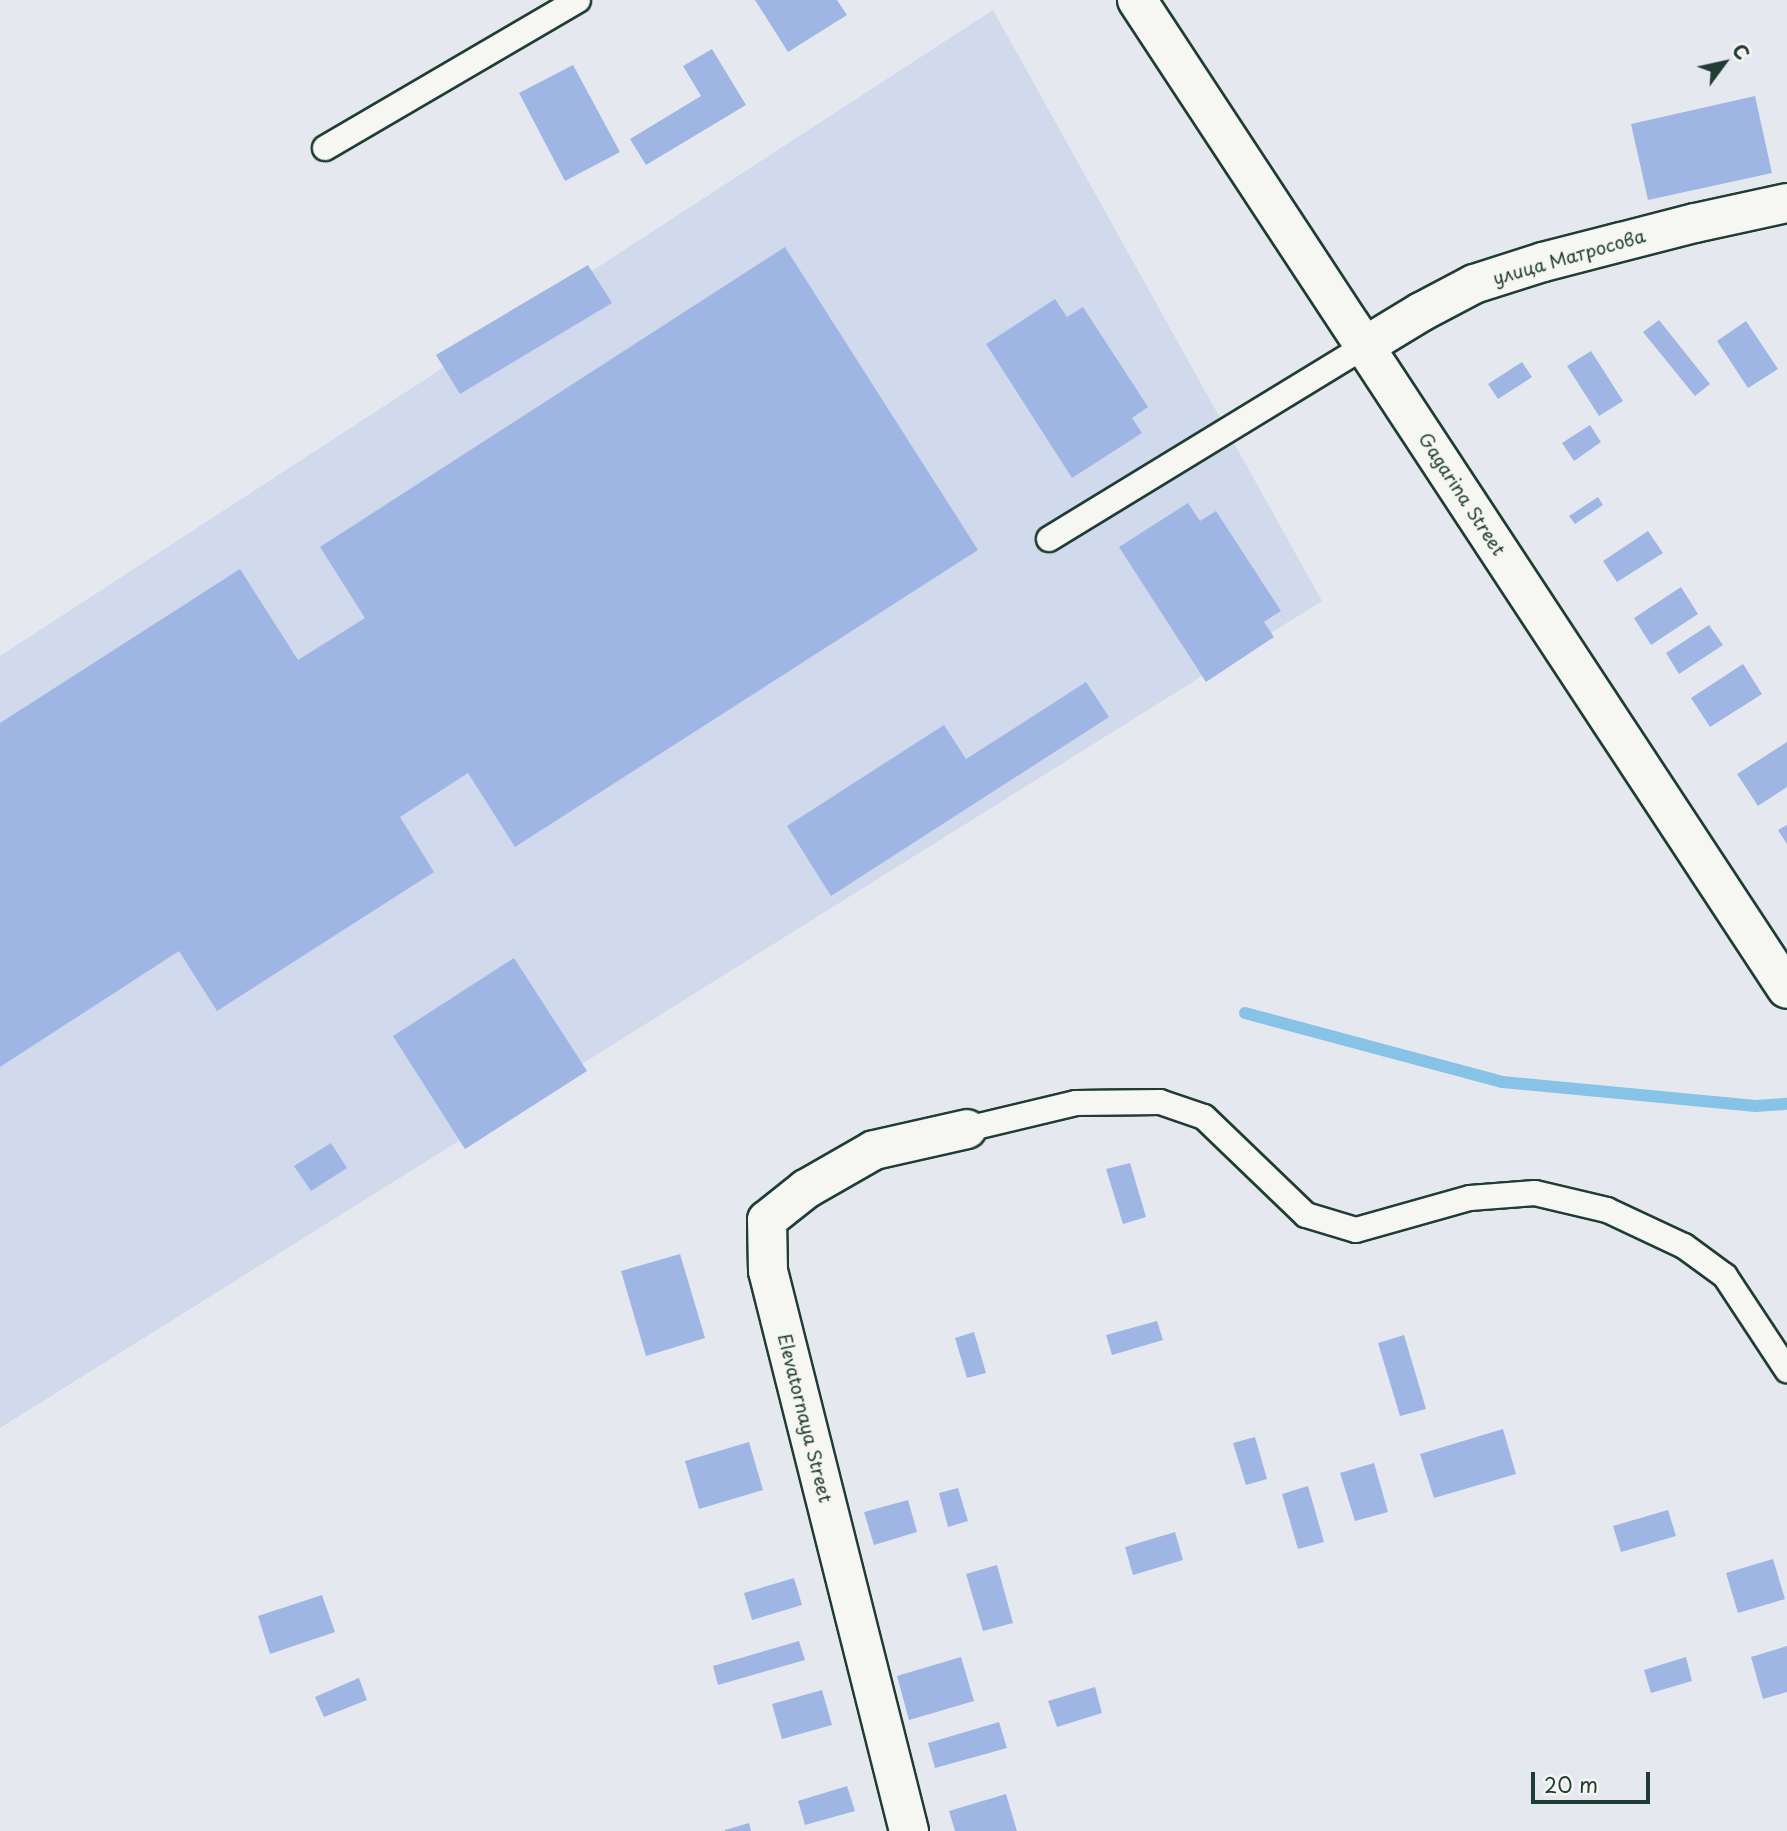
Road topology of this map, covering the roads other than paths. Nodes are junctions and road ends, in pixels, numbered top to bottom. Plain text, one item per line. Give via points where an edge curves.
1 (578, 0) edge
2 (1137, 0) edge
3 (325, 148) dead end
4 (1787, 203) edge
5 (1365, 346) junction
6 (1049, 539) dead end
7 (1787, 989) edge
8 (967, 1129) joint
9 (1787, 1370) edge
10 (909, 1831) edge

1 - 3 lane
2 - 5 street, Gagarina Street
4 - 5 street, улица Матросова via 1569,256 1474,285
5 - 6 lane
5 - 7 street, Gagarina Street
8 - 9 lane via 1076,1103 1160,1102 1204,1117 1306,1215 1356,1230 1470,1198 1535,1193 1606,1210 1684,1246 1725,1276
8 - 10 street, Elevatornaya Street via 874,1150 806,1189 767,1220 768,1271

